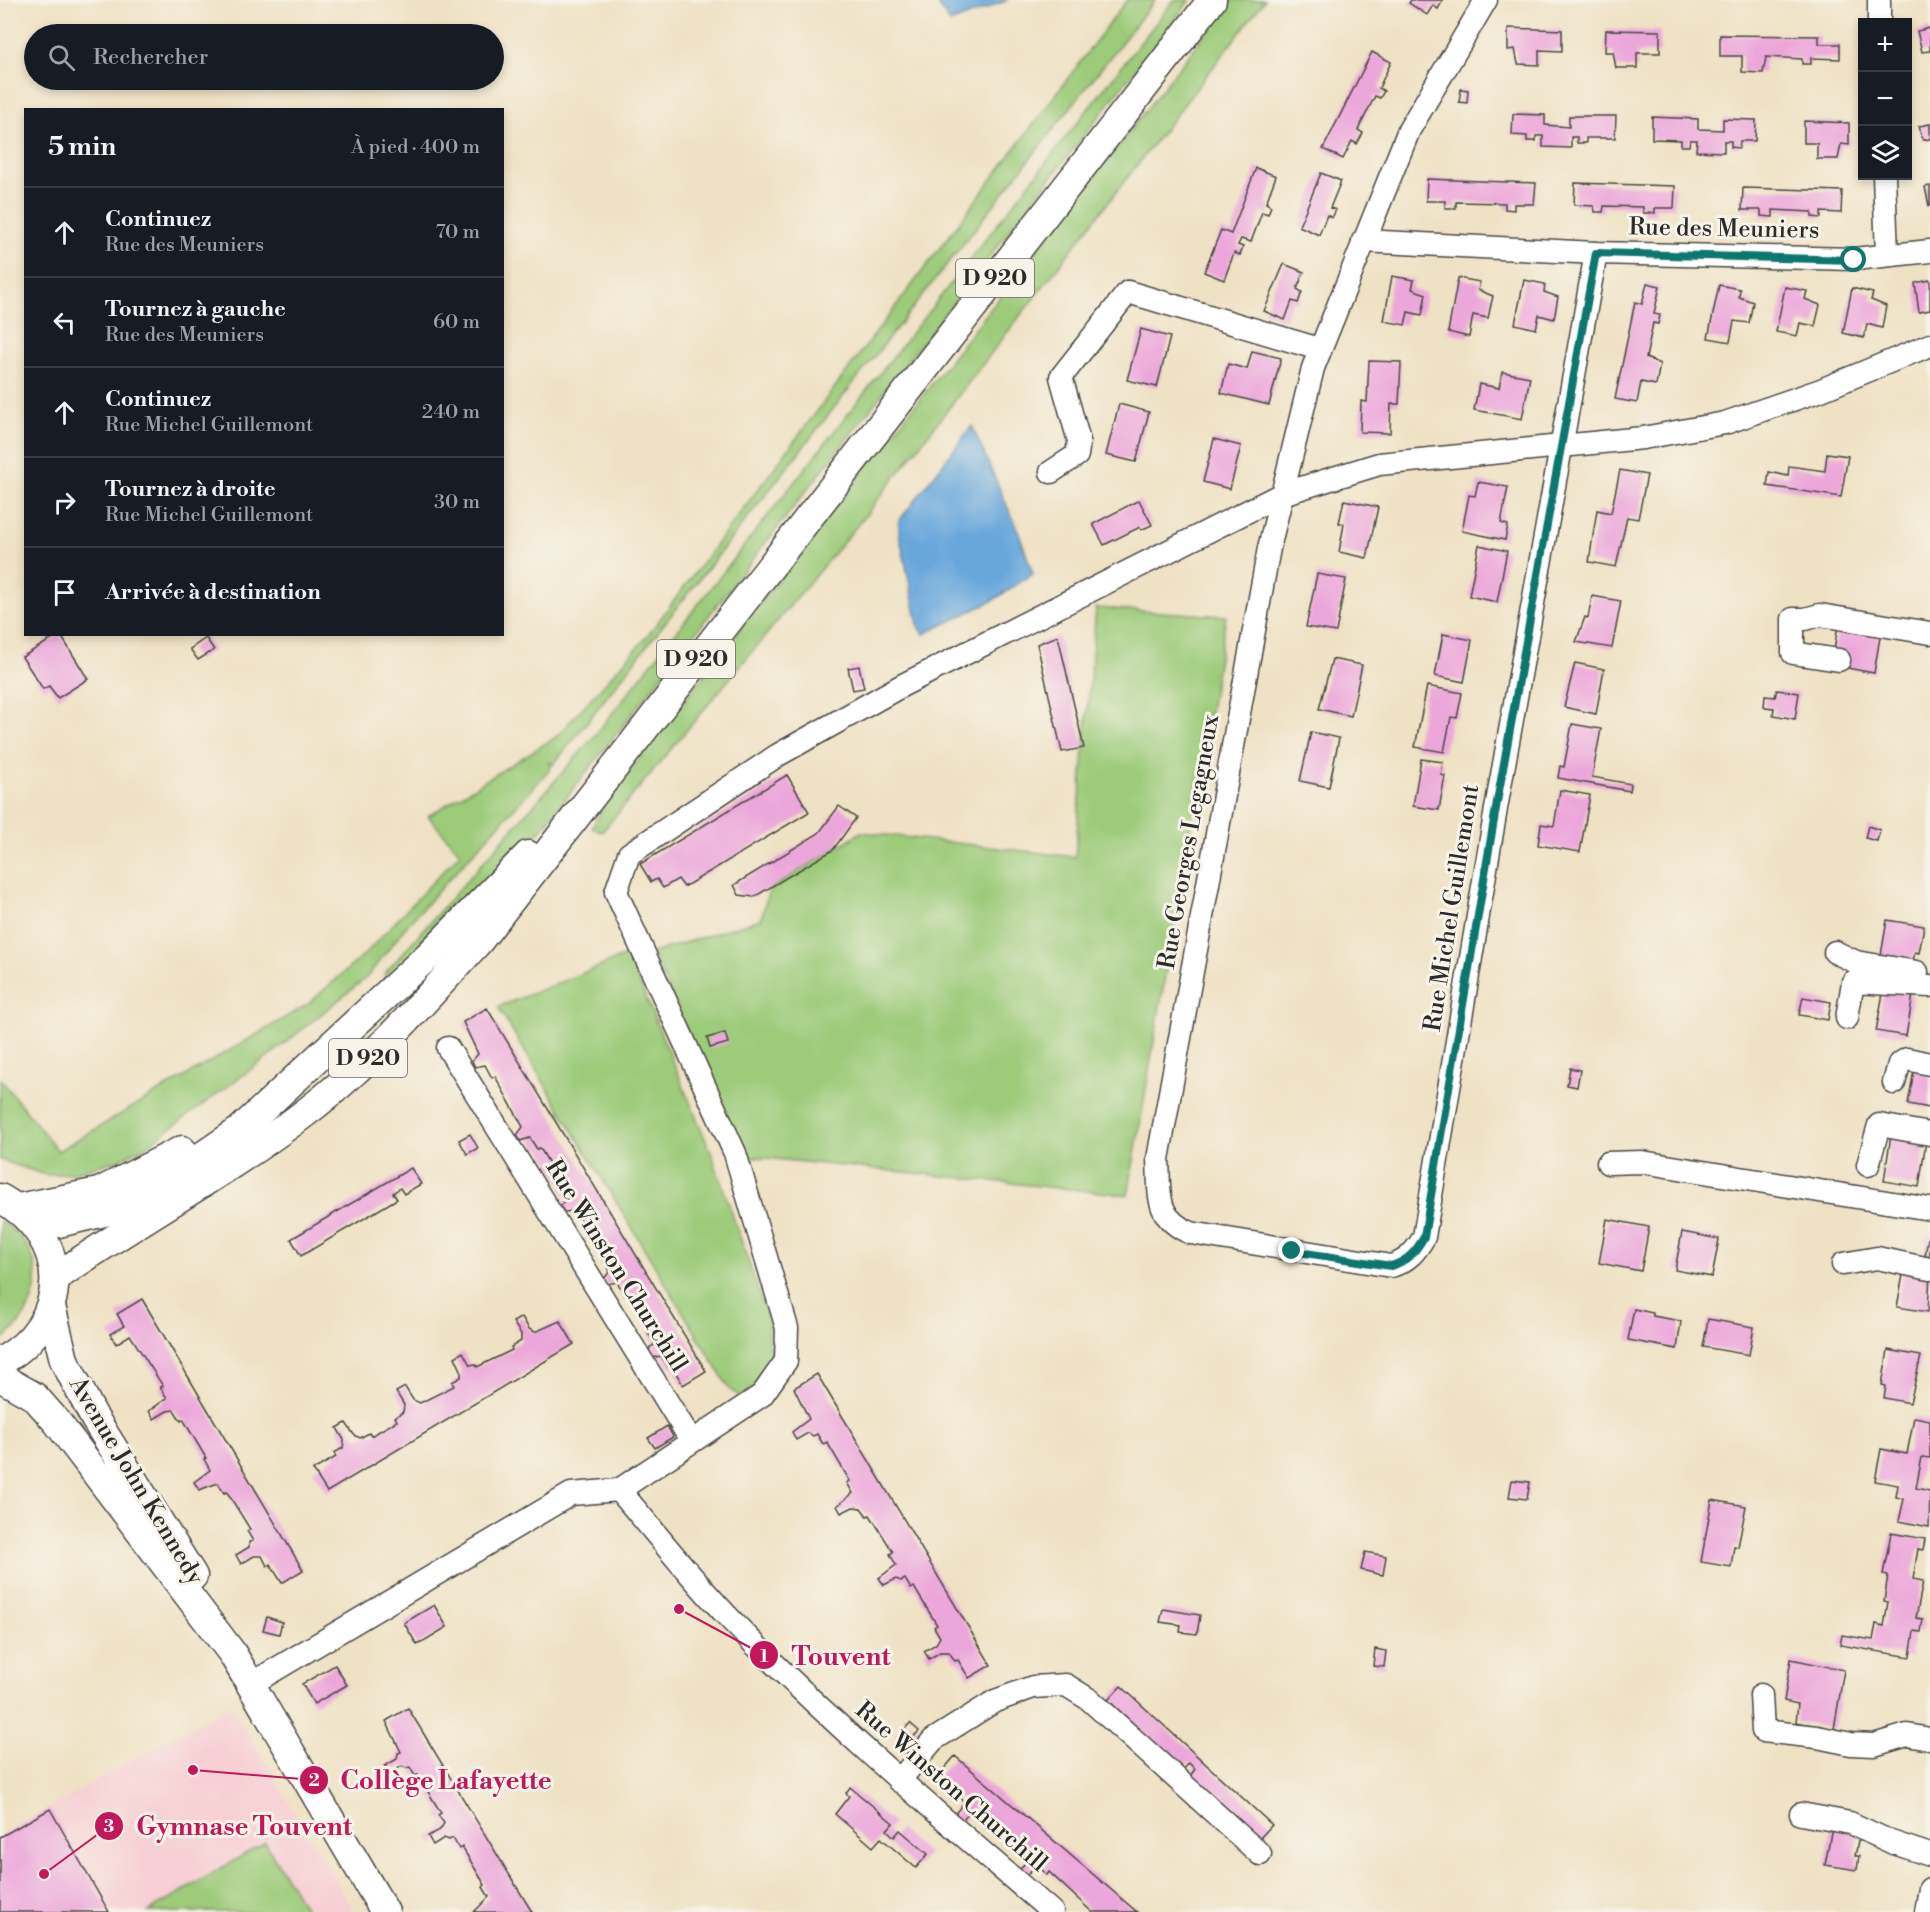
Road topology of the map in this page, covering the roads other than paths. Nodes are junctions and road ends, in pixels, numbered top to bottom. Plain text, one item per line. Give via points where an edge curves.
1 (1212, 0) edge
2 (1486, 0) edge
3 (1879, 0) edge
4 (1879, 18) edge
5 (1884, 180) edge
6 (1363, 241) junction
7 (1930, 251) edge
8 (1596, 253) junction
9 (1887, 255) junction
10 (1930, 345) edge
11 (1319, 349) junction
12 (1561, 445) junction
13 (1050, 472) dead end
14 (1282, 494) junction
15 (1930, 633) edge
16 (1839, 660) dead end
17 (614, 764) junction
18 (1835, 952) dead end
19 (1930, 974) edge
20 (1930, 986) edge
21 (1847, 1018) dead end
22 (448, 1048) dead end
23 (1930, 1064) edge
24 (1894, 1083) dead end
25 (1930, 1134) edge
26 (1608, 1163) dead end
27 (1868, 1165) dead end
28 (1930, 1209) edge
29 (19, 1211) edge
30 (1292, 1251) joint
31 (1843, 1264) dead end
32 (1930, 1269) edge
33 (55, 1278) junction
34 (51, 1306) junction
35 (0, 1362) edge
36 (0, 1377) edge
37 (691, 1440) junction
38 (619, 1490) junction
39 (232, 1653) junction
40 (251, 1684) junction
41 (1761, 1695) dead end
42 (1930, 1738) edge
43 (899, 1781) junction
44 (1801, 1814) dead end
45 (1260, 1854) dead end
46 (1930, 1855) edge
47 (1930, 1888) edge
48 (385, 1912) edge
49 (1052, 1912) edge
50 (1926, 1912) edge

1 - 17 main road, D 920
2 - 6 street via 1409,130
3 - 4 street
5 - 9 street
6 - 8 street, Rue des Meuniers
6 - 11 street
7 - 9 street, Rue des Meuniers
8 - 9 street, Rue des Meuniers via 1854,260
8 - 12 street, Rue des Meuniers
10 - 12 street via 1821,390 1725,423 1643,438
11 - 13 street via 1128,292 1061,377 1079,441 1077,455
11 - 14 street, Rue Georges Legagneux
12 - 14 street via 1379,464
12 - 30 street, Rue Michel Guillemont via 1424,1237 1403,1263 1391,1266
14 - 30 street, Rue Georges Legagneux via 1158,1159 1160,1207 1177,1227 1191,1233
14 - 37 street via 903,685 778,755 629,854 616,891 735,1153 788,1328 786,1361 762,1395
15 - 16 street via 1820,615 1792,619 1793,653
17 - 29 main road, D 920 via 430,954 340,1038 185,1148 134,1176 99,1192
17 - 33 main road, D 920 via 479,941 387,1040 306,1113
18 - 19 street via 1856,962
20 - 21 street via 1853,982
22 - 37 street, Rue Winston Churchill
23 - 24 street via 1907,1059 1899,1064
25 - 27 street via 1879,1125
26 - 28 street via 1642,1162
29 - 33 main road via 50,1252
31 - 32 street via 1877,1258
33 - 34 main road
34 - 35 main road via 39,1331 19,1351
34 - 39 main road, Avenue John Kennedy via 67,1365 95,1419 185,1561
36 - 39 main road, Avenue John Kennedy via 35,1398 57,1422
37 - 38 street
38 - 40 street via 571,1494
38 - 43 street, Rue Winston Churchill via 730,1620
39 - 40 main road, Avenue John Kennedy
40 - 48 main road, Avenue John Kennedy
41 - 42 street via 1763,1731 1874,1745 1906,1734
43 - 45 street via 933,1740 995,1701 1033,1688 1066,1685 1090,1700
43 - 49 street, Rue Winston Churchill
44 - 46 street via 1850,1823
47 - 50 street

